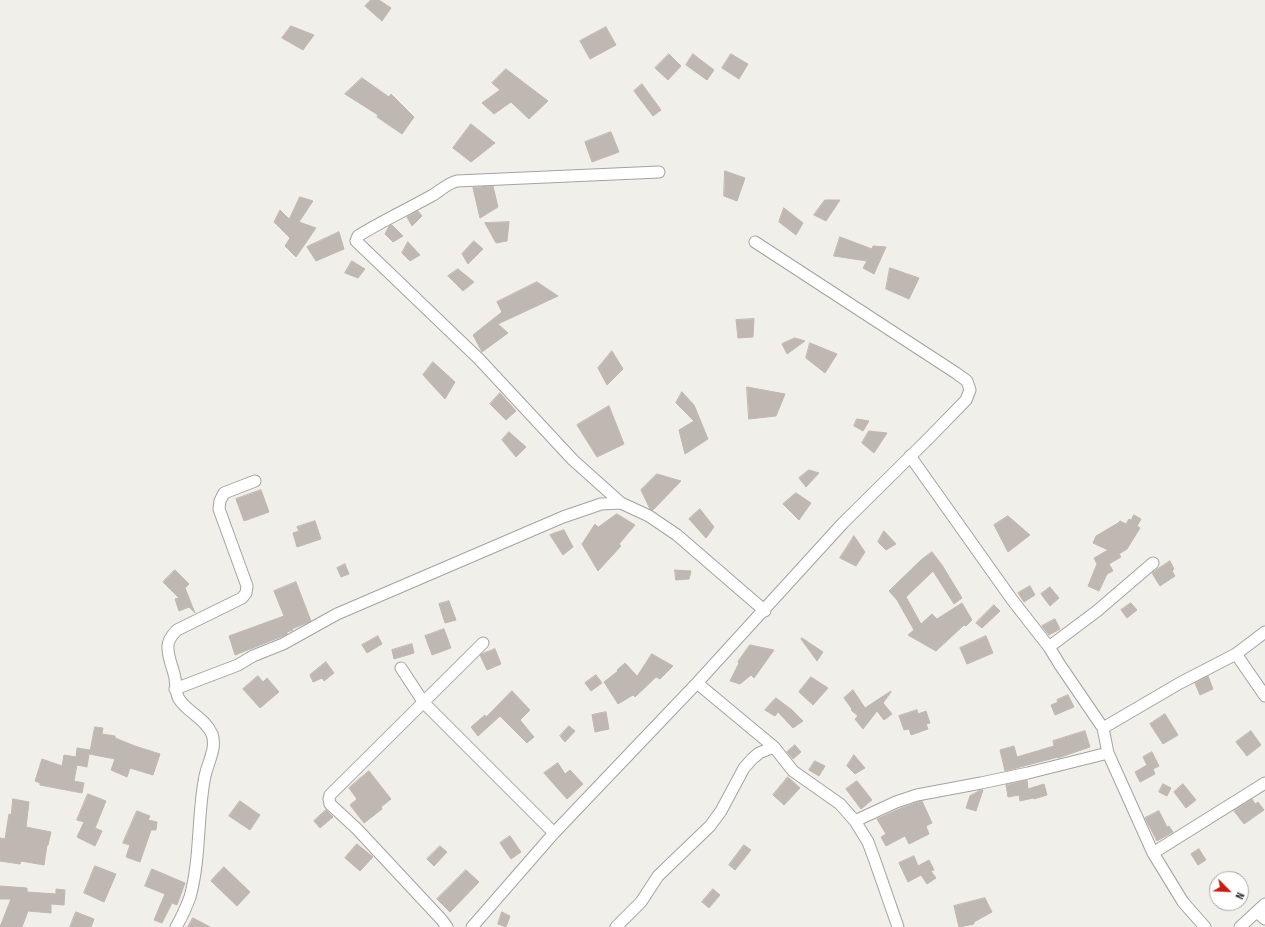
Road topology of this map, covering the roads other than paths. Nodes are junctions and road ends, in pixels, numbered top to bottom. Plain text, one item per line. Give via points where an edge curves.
1 (659, 172) dead end
2 (756, 242) dead end
3 (910, 456) junction
4 (255, 481) dead end
5 (621, 503) junction
6 (1153, 563) dead end
7 (765, 611) junction
8 (1265, 632) edge
9 (483, 643) dead end
10 (1049, 646) junction
11 (1236, 654) junction
12 (401, 668) dead end
13 (697, 683) junction
14 (175, 689) junction
15 (1265, 696) edge
16 (424, 703) junction
17 (1103, 728) junction
18 (774, 747) junction
19 (1108, 753) junction
20 (1265, 782) edge
21 (855, 822) junction
22 (554, 833) junction
23 (1153, 853) junction
24 (1265, 904) edge
25 (1257, 912) junction
26 (1265, 920) edge
27 (176, 927) edge
28 (446, 927) edge
29 (472, 927) edge
30 (616, 927) edge
31 (898, 927) edge
32 (1205, 927) edge
33 (1240, 927) edge

1 - 5 street via 457,180 376,225 356,239 479,359 574,460
2 - 3 street via 967,381 970,390 966,400
3 - 7 street via 843,523
3 - 10 street via 1013,601
4 - 14 street via 224,493 219,509 247,586 246,593 242,598 177,630 170,637 168,648
5 - 7 street via 649,516 677,535
5 - 14 street via 600,504 563,517 337,614 238,665
6 - 10 street via 1097,611
7 - 13 street
8 - 11 street
9 - 16 street
10 - 17 street
11 - 15 street
11 - 17 street
12 - 16 street
13 - 18 street
13 - 22 street
14 - 27 street via 179,699 207,726 214,747 204,784 190,896
16 - 22 street
16 - 28 street via 330,795 329,799 330,804 357,829
17 - 19 street
18 - 21 street via 793,771 840,804
18 - 30 street via 760,753 744,768 722,811 710,826 658,876 641,902
19 - 21 street via 995,780 917,795
19 - 23 street
20 - 23 street
21 - 31 street via 868,842
22 - 29 street
23 - 32 street via 1183,902
24 - 25 street
25 - 26 street
25 - 33 street

